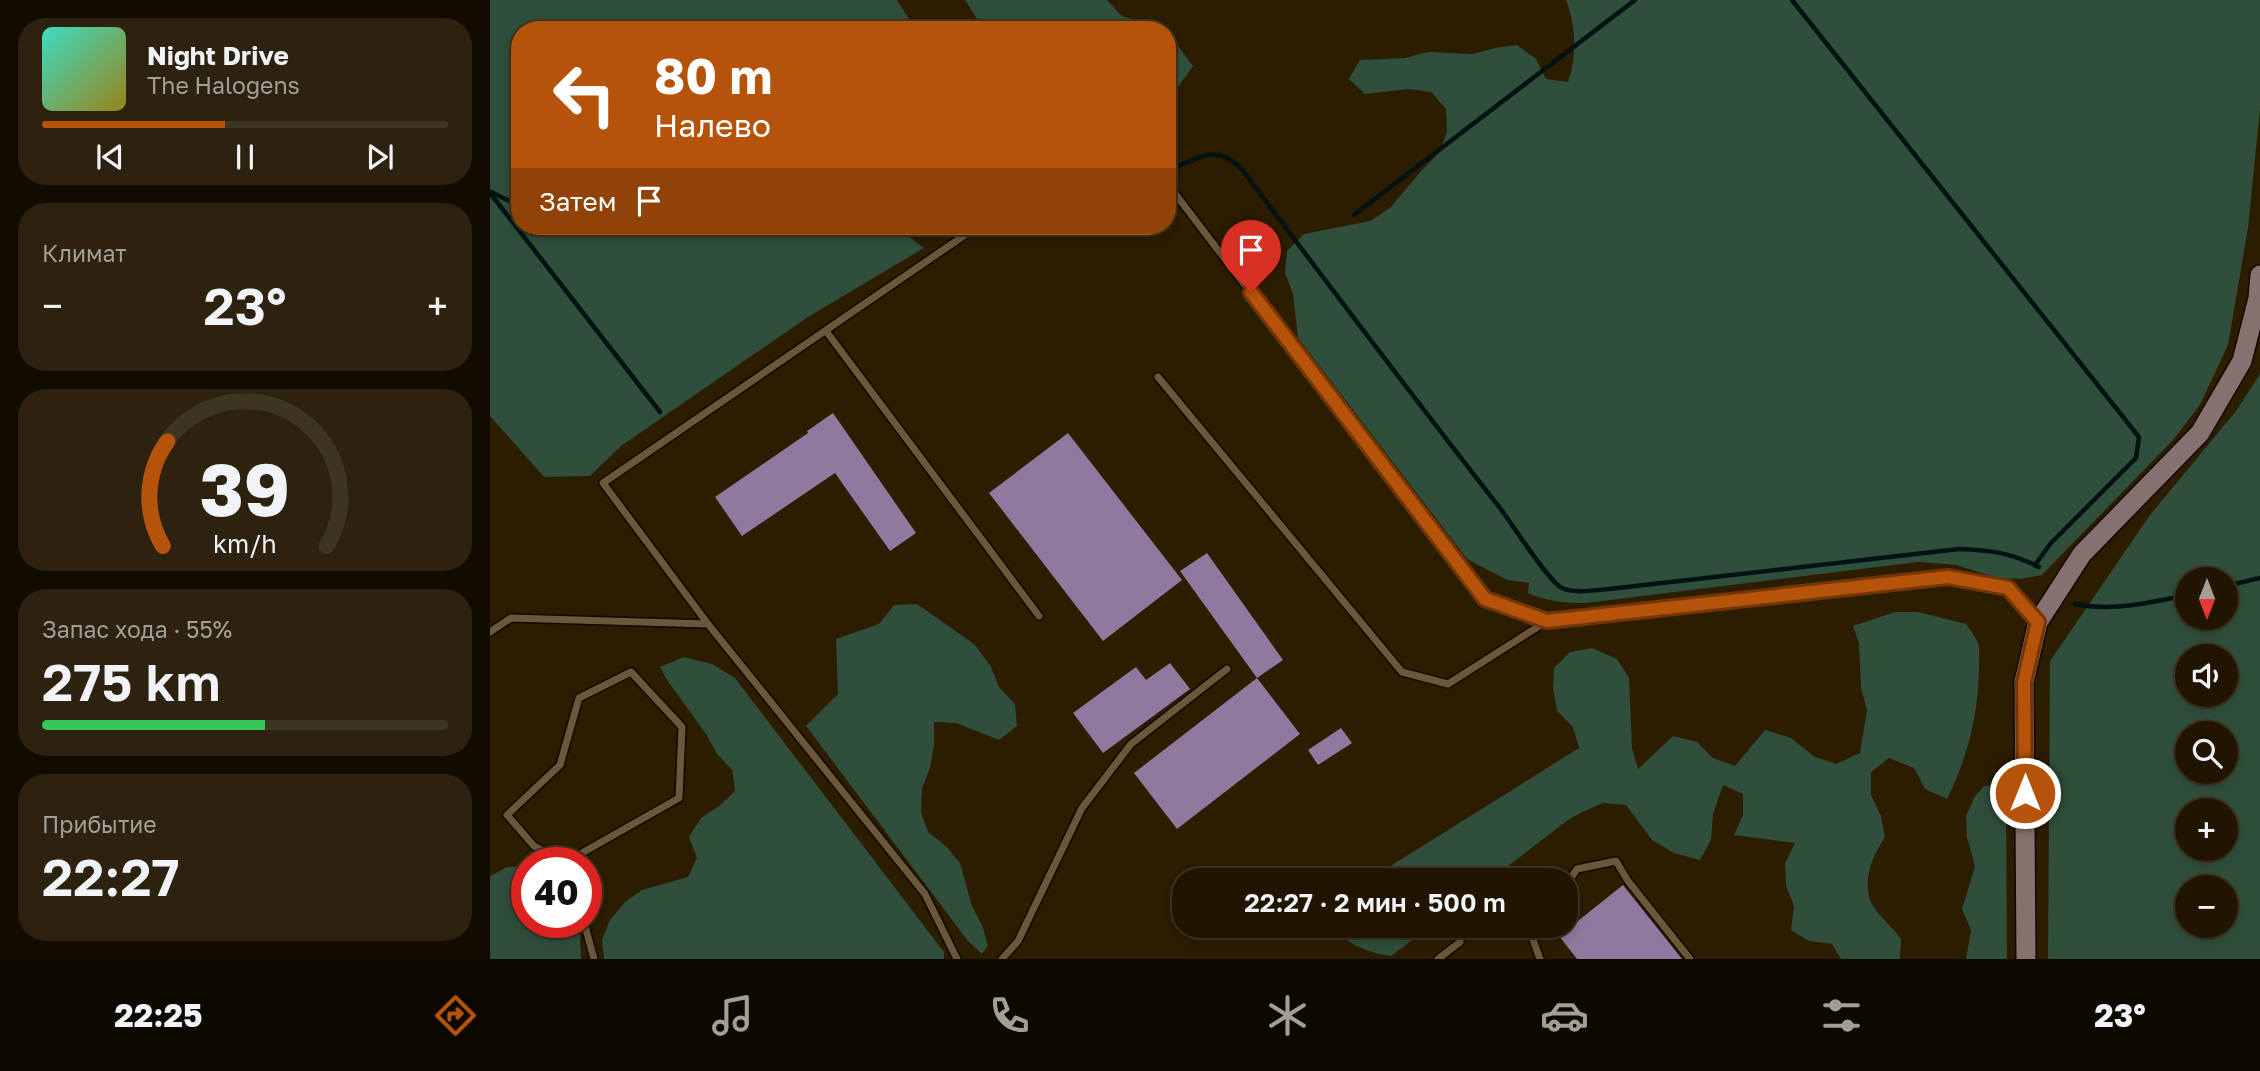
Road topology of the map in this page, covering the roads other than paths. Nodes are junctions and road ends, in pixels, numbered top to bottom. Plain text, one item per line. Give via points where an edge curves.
1 (1176, 195) edge
2 (965, 235) edge
3 (2260, 275) edge
4 (826, 331) junction
5 (1158, 377) dead end
6 (1040, 616) dead end
7 (1547, 621) junction
8 (2038, 622) junction
9 (708, 624) junction
10 (490, 632) edge
11 (1227, 669) dead end
12 (566, 862) edge
13 (1578, 869) edge
14 (588, 938) edge
15 (1532, 938) edge
16 (1460, 942) dead end
17 (594, 959) edge
18 (957, 959) edge
19 (1002, 959) edge
20 (1438, 959) edge
21 (1540, 959) edge
22 (1690, 959) edge
23 (2026, 959) edge

1 - 7 lane via 1485,599
2 - 4 lane
3 - 8 street via 2242,362 2200,433 2082,554
4 - 6 lane
4 - 9 lane via 603,483
5 - 7 lane via 1402,672 1448,684
7 - 8 lane via 1948,577 2008,588
8 - 23 street via 2024,682
9 - 10 lane via 511,618
9 - 18 lane via 925,894
11 - 19 lane via 1131,744 1082,808 1018,941
12 - 12 lane via 679,798 682,727 631,672 579,698 561,765 507,815 534,846
13 - 22 lane via 1616,861
14 - 17 lane
15 - 21 lane
16 - 20 lane

